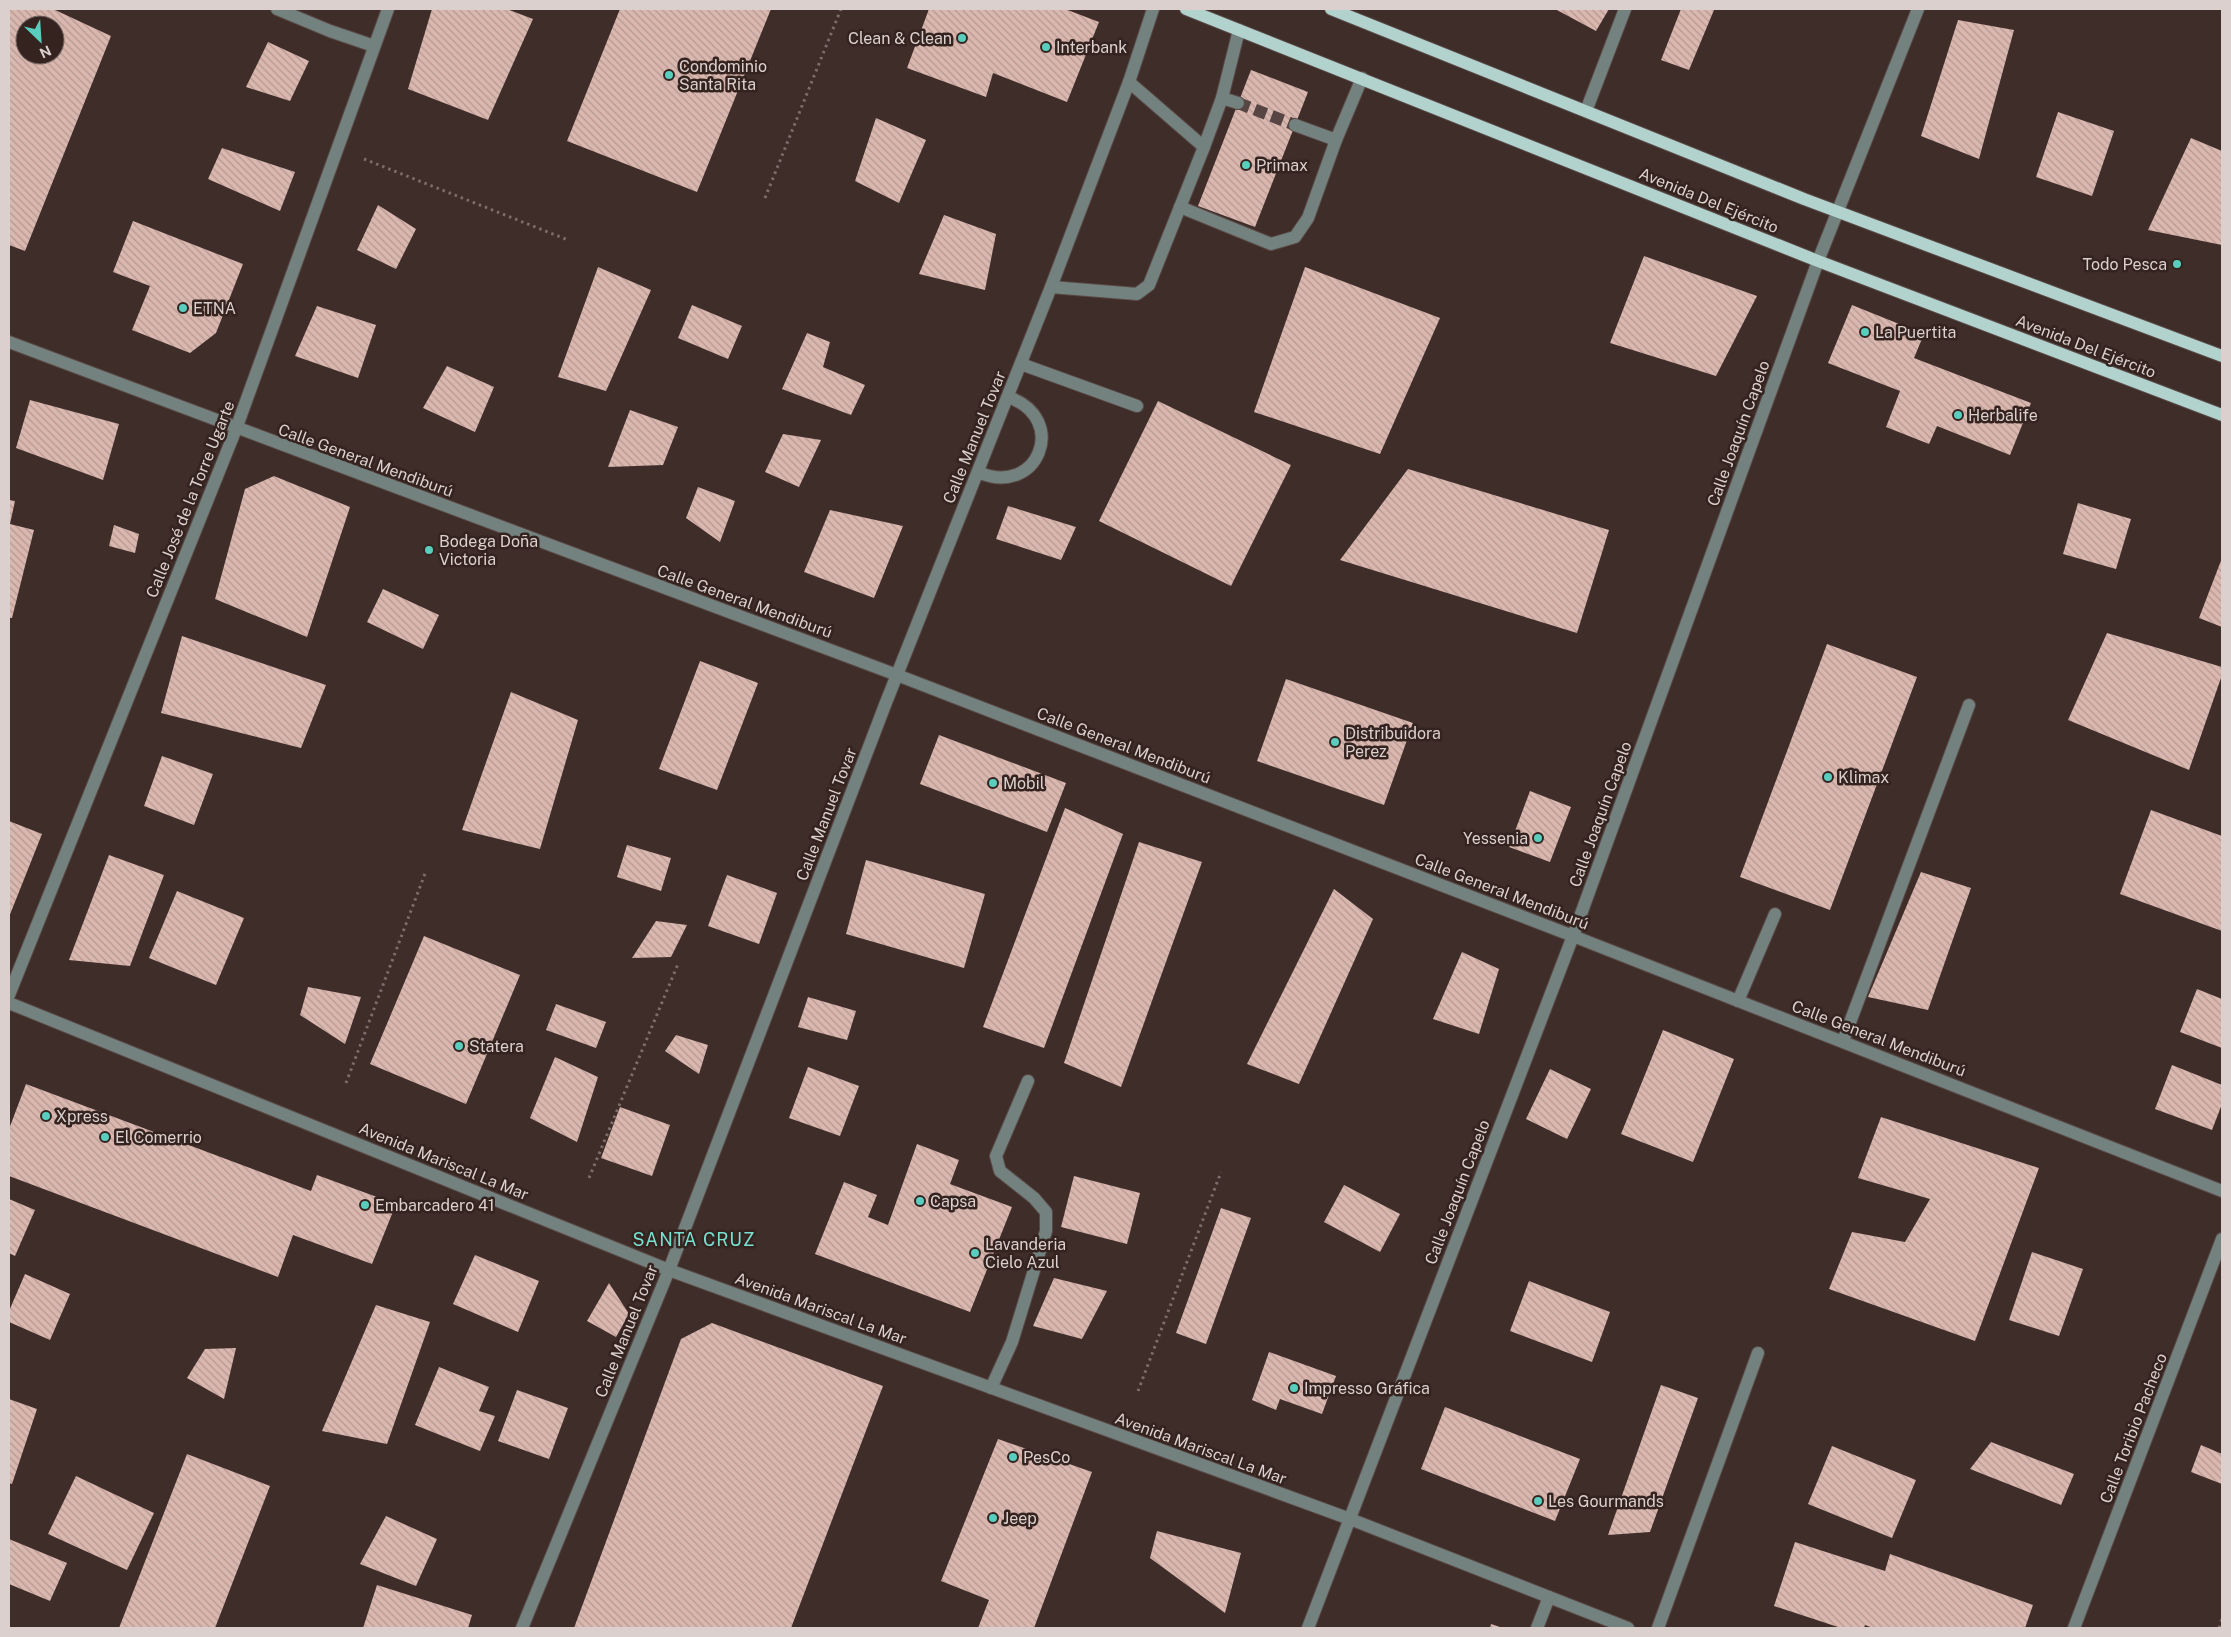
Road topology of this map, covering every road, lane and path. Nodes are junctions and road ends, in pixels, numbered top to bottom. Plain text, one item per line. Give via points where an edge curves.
1 (277, 9) edge
2 (388, 9) edge
3 (841, 9) edge
4 (1153, 9) edge
5 (1186, 9) edge
6 (1331, 9) edge
7 (1625, 9) edge
8 (1918, 9) edge
9 (1239, 30) junction
10 (374, 46) junction
11 (1362, 78) junction
12 (1128, 82) junction
13 (1222, 98) junction
14 (1238, 103) tunnel mouth
15 (1586, 111) junction
16 (1295, 125) tunnel mouth
17 (1336, 140) junction
18 (1204, 147) junction
19 (338, 148) junction
20 (764, 198) dead end
21 (1180, 207) junction
22 (1839, 212) junction
23 (568, 240) dead end
24 (1818, 261) junction
25 (1051, 287) junction
26 (9, 342) edge
27 (2222, 356) edge
28 (1021, 364) junction
29 (1008, 397) junction
30 (1137, 406) dead end
31 (2222, 415) edge
32 (236, 429) junction
33 (978, 472) junction
34 (897, 675) junction
35 (1969, 705) dead end
36 (426, 871) dead end
37 (1775, 914) dead end
38 (1573, 936) junction
39 (678, 964) dead end
40 (9, 995) edge
41 (1738, 1000) junction
42 (9, 1002) edge
43 (1843, 1041) junction
44 (1028, 1081) dead end
45 (346, 1083) dead end
46 (1221, 1172) dead end
47 (589, 1178) dead end
48 (2222, 1191) edge
49 (2222, 1239) edge
50 (669, 1270) junction
51 (1758, 1353) dead end
52 (991, 1388) junction
53 (1138, 1391) dead end
54 (1350, 1519) junction
55 (1548, 1597) junction
56 (2222, 1619) edge
57 (522, 1628) edge
58 (1308, 1628) edge
59 (1537, 1628) edge
60 (1628, 1628) edge
61 (1658, 1628) edge
62 (2074, 1628) edge
63 (2219, 1628) edge

1 - 10 street
2 - 10 street, Calle José de la Torre Ugarte
3 - 20 path
4 - 12 street, Calle Manuel Tovar
5 - 9 main road, Avenida Del Ejército
6 - 15 main road
7 - 15 street
8 - 22 street, Calle Joaquín Capelo
9 - 11 main road, Avenida Del Ejército
9 - 13 street
10 - 19 street, Calle José de la Torre Ugarte
11 - 17 street
11 - 24 main road, Avenida Del Ejército
12 - 18 street
12 - 25 street, Calle Manuel Tovar
13 - 14 street
13 - 18 street
15 - 22 main road
16 - 17 street
17 - 21 street via 1308,218 1295,237 1271,244
18 - 21 street
19 - 23 path
19 - 32 street, Calle José de la Torre Ugarte
21 - 25 street via 1149,285 1138,294
22 - 24 street, Calle Joaquín Capelo
22 - 27 main road
24 - 31 main road, Avenida Del Ejército
24 - 38 street, Calle Joaquín Capelo
25 - 28 street, Calle Manuel Tovar
26 - 32 street, Calle General Mendiburú
28 - 29 street, Calle Manuel Tovar
28 - 30 street
29 - 33 street, Calle Manuel Tovar
29 - 33 street via 1033,411 1040,424 1040,453 1032,465 1007,478 991,478
32 - 34 street, Calle General Mendiburú
32 - 40 street, Calle José de la Torre Ugarte
33 - 34 street, Calle Manuel Tovar
34 - 38 street, Calle General Mendiburú
34 - 50 street, Calle Manuel Tovar
35 - 43 street
36 - 45 path
37 - 41 street
38 - 41 street, Calle General Mendiburú
38 - 54 street, Calle Joaquín Capelo
39 - 47 path
41 - 43 street, Calle General Mendiburú
42 - 50 street, Avenida Mariscal La Mar
43 - 48 street, Calle General Mendiburú
44 - 52 street via 996,1156 1000,1171 1046,1212 1046,1231 1012,1342
46 - 53 path
49 - 62 street, Calle Toribio Pacheco
50 - 52 street, Avenida Mariscal La Mar
50 - 57 street, Calle Manuel Tovar
51 - 61 street
52 - 54 street, Avenida Mariscal La Mar
54 - 55 street, Avenida Mariscal La Mar
54 - 58 street, Calle Joaquín Capelo
55 - 59 street
55 - 60 street, Avenida Mariscal La Mar
56 - 63 path

